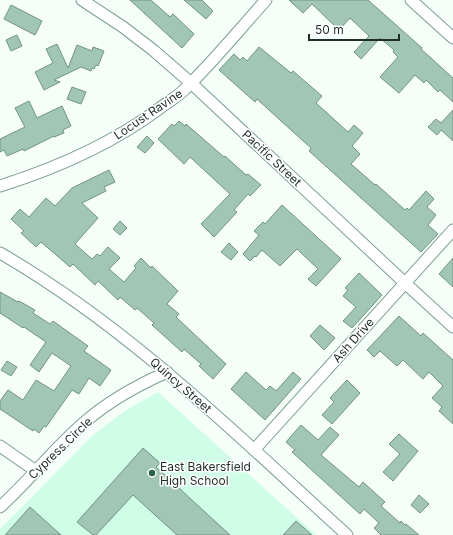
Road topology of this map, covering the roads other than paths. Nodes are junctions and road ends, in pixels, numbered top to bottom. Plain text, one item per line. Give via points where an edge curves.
1 (82, 0) edge
2 (266, 0) edge
3 (411, 0) edge
4 (453, 38) edge
5 (191, 83) junction
6 (0, 186) edge
7 (453, 230) edge
8 (0, 253) edge
9 (405, 283) junction
10 (453, 327) edge
11 (167, 372) junction
12 (0, 446) edge
13 (254, 450) junction
14 (36, 471) junction
15 (0, 507) edge
16 (347, 535) edge

1 - 5 street, Pacific Street via 153,50
2 - 5 street, Locust Ravine
3 - 4 street
5 - 6 street, Locust Ravine via 148,117 118,136 54,167
5 - 9 street, Pacific Street
7 - 9 street, Ash Drive
8 - 11 street, Quincy Street via 64,294
9 - 10 street, Pacific Street
9 - 13 street, Ash Drive
11 - 13 street, Quincy Street
11 - 14 street, Cypress Circle via 114,400 87,420
12 - 14 street
13 - 16 street, Quincy Street
14 - 15 street, Cypress Circle

